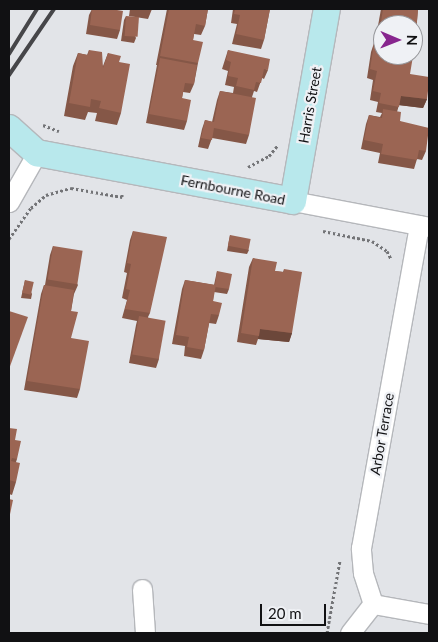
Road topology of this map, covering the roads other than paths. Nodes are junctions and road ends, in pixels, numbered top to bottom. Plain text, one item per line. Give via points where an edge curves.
1 (327, 9) edge
2 (9, 128) edge
3 (37, 153) junction
4 (293, 201) junction
5 (9, 202) edge
6 (424, 226) edge
7 (142, 589) dead end
8 (373, 604) junction
9 (429, 614) edge
10 (145, 633) edge
11 (350, 633) edge

1 - 4 street, Harris Street
2 - 3 street
3 - 4 street, Fernbourne Road
3 - 5 street
4 - 6 street, Fernbourne Road
6 - 8 street, Arbor Terrace via 361,548 363,573
7 - 10 street
8 - 9 street
8 - 11 street

